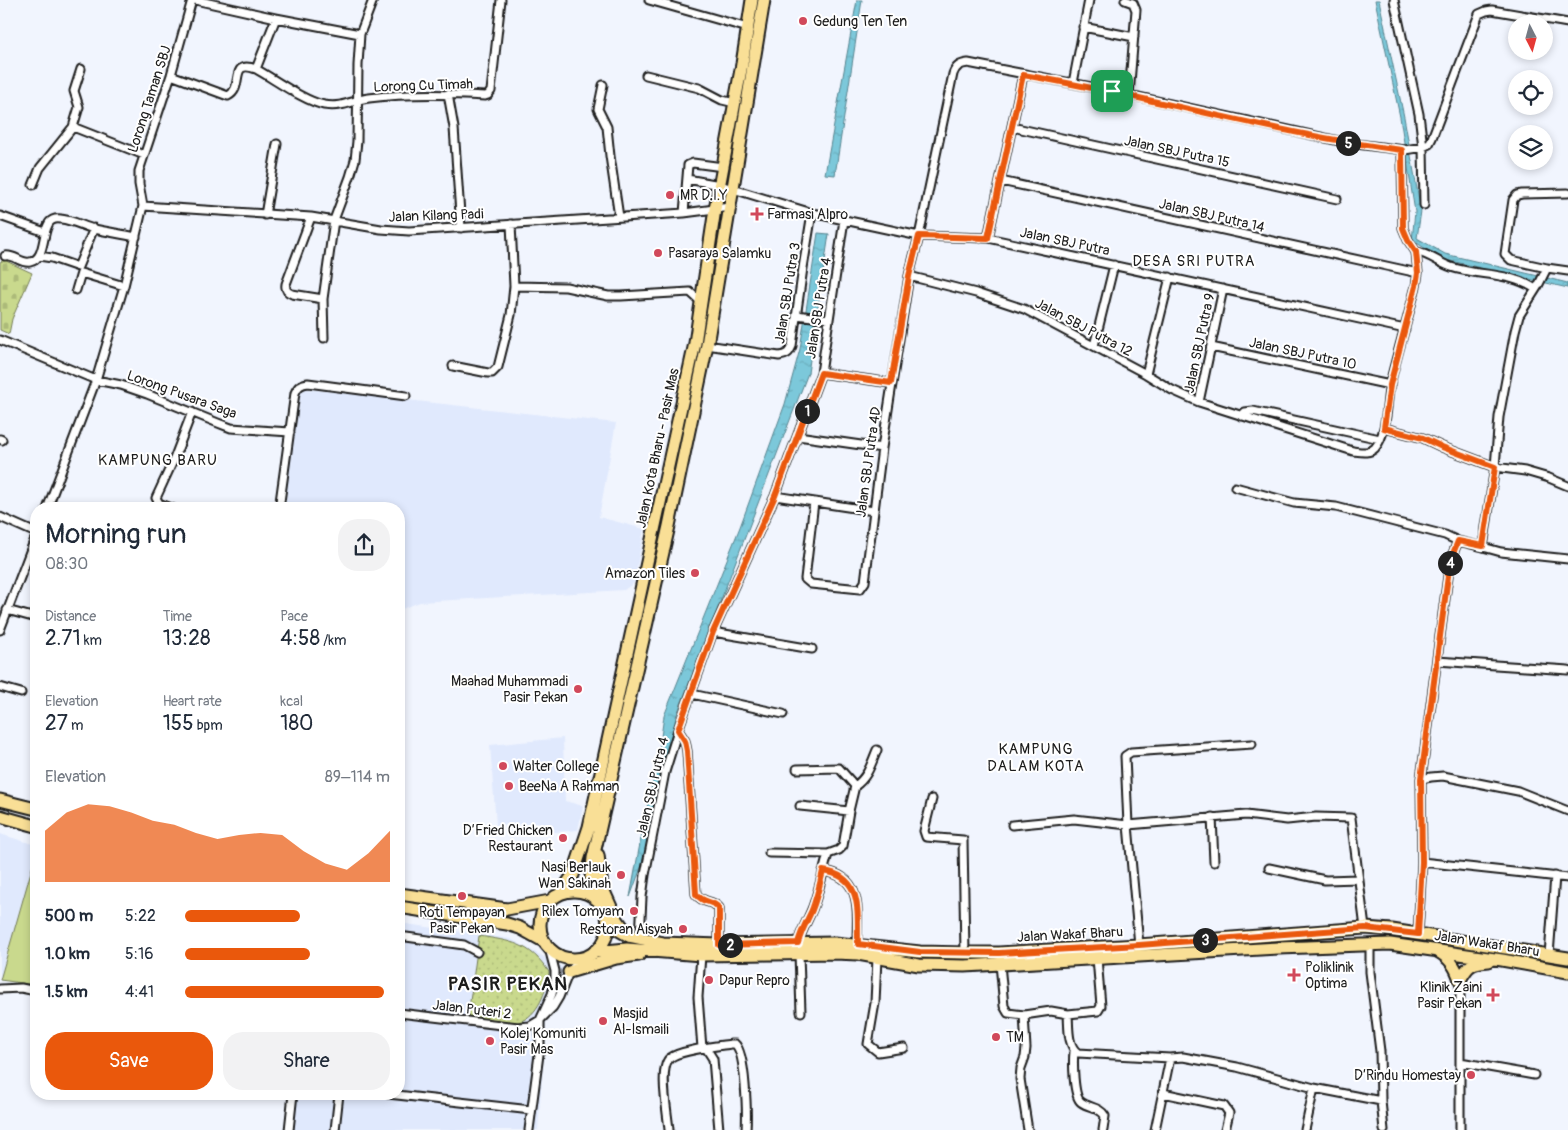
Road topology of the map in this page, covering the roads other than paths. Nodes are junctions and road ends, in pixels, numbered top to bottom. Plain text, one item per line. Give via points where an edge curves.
1 (194, 0) edge
2 (373, 0) edge
3 (501, 0) edge
4 (649, 0) edge
5 (752, 0) edge
6 (764, 0) edge
7 (1125, 0) edge
8 (1394, 0) edge
9 (1088, 1) edge
10 (276, 18) junction
11 (1568, 23) edge
12 (1083, 27) junction
13 (748, 28) junction
14 (360, 34) junction
15 (1134, 37) junction
16 (256, 68) junction
17 (81, 69) dead end
18 (171, 75) junction
19 (646, 75) dead end
20 (1023, 75) junction
21 (1073, 83) junction
22 (603, 85) dead end
23 (448, 94) junction
24 (1129, 95) junction
25 (358, 101) junction
26 (735, 103) junction
27 (73, 127) junction
28 (1012, 127) junction
29 (277, 144) dead end
30 (1423, 147) junction
31 (1403, 150) junction
32 (144, 155) junction
33 (723, 168) junction
34 (687, 179) junction
35 (1000, 181) junction
36 (33, 185) dead end
37 (720, 185) junction
38 (733, 189) junction
39 (1568, 193) edge
40 (1337, 199) dead end
41 (1424, 204) dead end
42 (143, 206) junction
43 (730, 207) junction
44 (715, 209) junction
45 (684, 213) junction
46 (812, 213) junction
47 (265, 215) junction
48 (0, 216) edge
49 (311, 217) junction
50 (619, 217) junction
51 (334, 220) junction
52 (844, 220) junction
53 (511, 224) junction
54 (94, 228) junction
55 (461, 228) junction
56 (45, 232) junction
57 (919, 236) junction
58 (136, 237) junction
59 (988, 238) junction
60 (1416, 252) junction
61 (5, 256) dead end
62 (39, 256) junction
63 (1114, 265) junction
64 (1546, 270) junction
65 (1568, 271) edge
66 (1418, 273) junction
67 (909, 276) junction
68 (1170, 277) junction
69 (124, 286) junction
70 (514, 286) junction
71 (1537, 288) junction
72 (1223, 289) junction
73 (76, 290) dead end
74 (323, 299) junction
75 (700, 301) junction
76 (798, 315) junction
77 (827, 319) junction
78 (1405, 329) junction
79 (324, 338) dead end
80 (0, 340) edge
81 (707, 344) junction
82 (1094, 346) junction
83 (1211, 347) junction
84 (453, 366) dead end
85 (821, 373) junction
86 (1146, 374) junction
87 (96, 380) junction
88 (891, 383) junction
89 (1390, 385) junction
90 (406, 396) dead end
91 (1199, 402) junction
92 (192, 412) junction
93 (1241, 416) junction
94 (1384, 428) junction
95 (290, 432) junction
96 (798, 436) junction
97 (1380, 439) junction
98 (882, 448) junction
99 (1495, 467) junction
100 (1568, 486) edge
101 (1235, 487) dead end
102 (775, 496) junction
103 (50, 502) edge
104 (158, 502) edge
105 (280, 502) edge
106 (814, 502) junction
107 (874, 511) junction
108 (0, 517) edge
109 (30, 531) edge
110 (1458, 541) junction
111 (1483, 546) junction
112 (30, 550) edge
113 (1568, 560) edge
114 (7, 610) junction
115 (30, 616) edge
116 (0, 630) edge
117 (713, 632) junction
118 (812, 649) dead end
119 (1437, 661) junction
120 (1568, 670) edge
121 (0, 687) edge
122 (21, 693) dead end
123 (692, 694) junction
124 (783, 714) dead end
125 (678, 730) junction
126 (1252, 744) dead end
127 (877, 750) dead end
128 (798, 769) dead end
129 (1421, 779) junction
130 (854, 786) junction
131 (932, 799) dead end
132 (0, 800) edge
133 (800, 806) dead end
134 (30, 808) edge
135 (849, 811) junction
136 (1568, 811) edge
137 (0, 816) edge
138 (1212, 818) junction
139 (30, 824) edge
140 (1128, 824) junction
141 (1012, 825) dead end
142 (596, 846) junction
143 (769, 853) dead end
144 (828, 854) junction
145 (1214, 862) dead end
146 (1422, 862) junction
147 (1269, 868) dead end
148 (823, 871) junction
149 (1555, 876) junction
150 (1568, 878) edge
151 (1359, 879) junction
152 (560, 894) junction
153 (405, 895) edge
154 (596, 899) junction
155 (550, 902) junction
156 (405, 908) edge
157 (608, 920) junction
158 (1365, 928) junction
159 (1418, 934) junction
160 (629, 936) junction
161 (405, 937) edge
162 (640, 939) junction
163 (858, 944) junction
164 (1370, 944) junction
165 (547, 945) junction
166 (719, 945) junction
167 (1139, 945) junction
168 (799, 948) junction
169 (1436, 950) junction
170 (477, 952) dead end
171 (965, 953) junction
172 (684, 954) junction
173 (589, 955) junction
174 (701, 955) junction
175 (1549, 955) junction
176 (877, 958) junction
177 (1097, 958) junction
178 (1568, 958) edge
179 (1502, 960) junction
180 (1000, 964) junction
181 (569, 972) junction
182 (1568, 972) edge
183 (1460, 980) junction
184 (0, 988) edge
185 (30, 990) edge
186 (801, 1012) dead end
187 (405, 1014) edge
188 (1068, 1014) junction
189 (1024, 1015) junction
190 (540, 1020) junction
191 (704, 1048) junction
192 (904, 1048) dead end
193 (1074, 1050) junction
194 (1170, 1058) junction
195 (1460, 1062) junction
196 (1534, 1075) dead end
197 (1314, 1088) junction
198 (1163, 1093) junction
199 (405, 1096) edge
200 (293, 1100) edge
201 (338, 1100) edge
202 (1381, 1101) junction
203 (531, 1110) junction
204 (289, 1130) edge
205 (335, 1130) edge
206 (529, 1130) edge
207 (669, 1130) edge
208 (719, 1130) edge
209 (746, 1130) edge
210 (1028, 1130) edge
211 (1103, 1130) edge
212 (1155, 1130) edge
213 (1225, 1130) edge
214 (1305, 1130) edge
215 (1384, 1130) edge
216 (1460, 1130) edge

1 - 10 street
1 - 18 street, Lorong Taman SBJ
2 - 14 street
3 - 23 street, Lorong Cu Timah via 491,91 488,95
4 - 13 street
5 - 13 main road, Jalan Kota Bharu - Pasir Mas
6 - 38 main road, Jalan Kota Bharu - Pasir Mas
7 - 15 street via 1136,6
8 - 30 street via 1416,96
9 - 12 street
10 - 14 street
10 - 16 street
11 - 30 street via 1492,10 1479,14 1432,138
12 - 15 street
12 - 21 street
13 - 26 main road, Jalan Kota Bharu - Pasir Mas
14 - 25 street
15 - 24 street
16 - 18 street via 242,67 234,91 228,96
16 - 25 street, Lorong Cu Timah via 312,101 338,106
17 - 27 street via 74,91 78,107
18 - 32 street, Lorong Taman SBJ
19 - 26 street via 698,88
20 - 21 street
20 - 28 street
20 - 57 street, Jalan SBJ Putra 4D via 964,63 955,68
21 - 24 street
22 - 50 street via 598,109 607,127
23 - 25 street, Lorong Cu Timah
23 - 55 street via 454,128
24 - 31 street via 1348,143
25 - 51 street via 355,160
26 - 33 main road, Jalan Kota Bharu - Pasir Mas
27 - 32 street
27 - 36 street via 53,149
28 - 35 street
28 - 40 street, Jalan SBJ Putra 15
29 - 47 street
30 - 31 street
30 - 41 street
31 - 60 street via 1403,228
32 - 42 street, Lorong Taman SBJ via 139,184
33 - 34 street via 688,164
33 - 37 main road, Jalan Kota Bharu - Pasir Mas
34 - 37 street, Jalan SBJ Putra
34 - 45 street
35 - 59 street
35 - 66 street, Jalan SBJ Putra 14
37 - 38 street, Jalan SBJ Putra
37 - 44 main road, Jalan Kota Bharu - Pasir Mas
38 - 43 main road, Jalan Kota Bharu - Pasir Mas
38 - 46 street, Jalan SBJ Putra
39 - 64 street via 1522,194 1513,200 1505,254 1511,260
42 - 47 street, Jalan Kilang Padi
42 - 58 street
43 - 44 street, Jalan Kilang Padi
43 - 81 main road, Jalan Kota Bharu - Pasir Mas
44 - 45 street, Jalan Kilang Padi
44 - 75 main road, Jalan Kota Bharu - Pasir Mas
45 - 50 street, Jalan Kilang Padi
46 - 52 street, Jalan SBJ Putra
46 - 76 street, Jalan SBJ Putra 3
47 - 49 street, Jalan Kilang Padi
48 - 56 street
49 - 51 street, Jalan Kilang Padi
49 - 74 street via 285,288 292,294
50 - 53 street, Jalan Kilang Padi
51 - 55 street, Jalan Kilang Padi via 409,231
51 - 74 street
52 - 57 street, Jalan SBJ Putra
52 - 77 street, Jalan SBJ Putra 4
53 - 55 street, Jalan Kilang Padi
53 - 70 street
54 - 56 street via 54,219
54 - 58 street
54 - 62 street via 78,267
56 - 62 street
57 - 59 street, Jalan SBJ Putra
57 - 67 street, Jalan SBJ Putra 4D
58 - 69 street
59 - 63 street, Jalan SBJ Putra
60 - 66 street
60 - 71 street via 1462,270 1519,279
61 - 62 street via 27,262
63 - 68 street, Jalan SBJ Putra
63 - 82 street
64 - 65 street
64 - 71 street
66 - 78 street
67 - 82 street, Jalan SBJ Putra 12 via 1004,301
67 - 88 street, Jalan SBJ Putra 4D
68 - 72 street, Jalan SBJ Putra
68 - 86 street
69 - 73 street via 81,273
69 - 87 street
70 - 75 street via 566,287 608,296 690,292
70 - 84 street via 507,334 496,370 488,373
71 - 99 street via 1519,316 1515,330 1499,417
72 - 78 street, Jalan SBJ Putra
72 - 83 street, Jalan SBJ Putra 9
74 - 79 street
75 - 152 main road, Jalan Kota Bharu - Pasir Mas via 693,352 589,827 573,875
76 - 77 street
76 - 81 street, Jalan SBJ Putra 3 via 792,346 786,355
77 - 85 street, Jalan SBJ Putra 4
78 - 89 street
80 - 87 street, Lorong Pusara Saga
81 - 142 main road, Jalan Kota Bharu - Pasir Mas
82 - 86 street, Jalan SBJ Putra 12
83 - 89 street, Jalan SBJ Putra 10
83 - 91 street, Jalan SBJ Putra 9
85 - 88 street
85 - 96 street, Jalan SBJ Putra 4
86 - 91 street, Jalan SBJ Putra 12
87 - 92 street, Lorong Pusara Saga via 122,385
87 - 103 street
88 - 98 street, Jalan SBJ Putra 4D
89 - 94 street
90 - 95 street via 302,384 295,393
91 - 93 street, Jalan SBJ Putra 12
92 - 95 street, Lorong Pusara Saga via 231,428
92 - 104 street via 156,498
93 - 97 street, Jalan SBJ Putra 12 via 1253,411
93 - 97 street, Jalan SBJ Putra 12 via 1353,451 1372,451
94 - 97 street
94 - 99 street via 1423,438
95 - 105 street
96 - 98 street
96 - 102 street, Jalan SBJ Putra 4
98 - 107 street, Jalan SBJ Putra 4D
99 - 100 street via 1525,471
99 - 111 street
101 - 110 street via 1294,503 1336,507
102 - 106 street
102 - 117 street, Jalan SBJ Putra 4
106 - 107 street
106 - 107 street, Jalan SBJ Putra 4D via 804,575 811,584 856,589 864,586
108 - 109 street
110 - 111 street
110 - 119 street via 1450,561
111 - 113 street via 1501,552
112 - 114 street
114 - 115 street
114 - 116 street
117 - 118 street
117 - 123 street, Jalan SBJ Putra 4
119 - 120 street
119 - 129 street
121 - 122 street
123 - 124 street
123 - 125 street, Jalan SBJ Putra 4
125 - 162 street, Jalan SBJ Putra 4 via 665,772 645,875
125 - 166 street via 687,751 696,894 701,900 719,908
126 - 140 street via 1127,753
127 - 130 street via 868,773
128 - 130 street via 839,768
129 - 136 street via 1443,776 1518,792
129 - 146 street
130 - 135 street
131 - 171 street via 924,831 926,837 963,840
132 - 134 main road
133 - 135 street
135 - 144 street via 843,846
137 - 139 main road
138 - 140 street
138 - 145 street
138 - 151 street via 1246,815 1287,820 1351,818
140 - 141 street via 1074,819
140 - 167 street
142 - 154 main road, Jalan Kota Bharu - Pasir Mas via 591,869
142 - 160 main road via 602,887 616,918
143 - 144 street
144 - 148 street
146 - 149 street
146 - 159 street
147 - 151 street via 1325,880
148 - 163 street via 842,876 855,893
148 - 168 street via 812,910 802,927
149 - 150 street
149 - 175 street
151 - 158 street
152 - 154 main road via 579,891
152 - 155 main road
153 - 155 main road via 508,909
154 - 157 main road
155 - 165 main road via 540,921
156 - 165 main road via 507,924 520,928
157 - 160 main road, Jalan Wakaf Bharu
157 - 173 main road via 606,938
158 - 159 main road, Jalan Wakaf Bharu
158 - 167 main road, Jalan Wakaf Bharu
159 - 175 main road, Jalan Wakaf Bharu
160 - 162 main road, Jalan Wakaf Bharu
161 - 170 street via 464,945
162 - 166 main road, Jalan Wakaf Bharu
163 - 168 main road, Jalan Wakaf Bharu via 834,942
163 - 171 main road, Jalan Wakaf Bharu via 920,952
164 - 169 main road, Jalan Wakaf Bharu
164 - 177 main road, Jalan Wakaf Bharu
164 - 202 street
165 - 173 main road via 568,958
165 - 190 street via 555,981
166 - 168 main road, Jalan Wakaf Bharu
167 - 171 main road, Jalan Wakaf Bharu
168 - 174 main road, Jalan Wakaf Bharu
168 - 176 main road, Jalan Wakaf Bharu
168 - 186 street
169 - 179 main road, Jalan Wakaf Bharu
169 - 183 main road via 1452,962
172 - 173 main road, Jalan Wakaf Bharu via 627,949
172 - 174 main road, Jalan Wakaf Bharu
172 - 181 main road via 627,956
173 - 181 street
174 - 191 street via 698,997
175 - 178 main road, Jalan Wakaf Bharu
176 - 180 main road, Jalan Wakaf Bharu via 920,965
176 - 192 street via 875,1003 868,1044 878,1052
177 - 180 main road, Jalan Wakaf Bharu
177 - 188 street via 1100,1009 1093,1013
179 - 182 main road, Jalan Wakaf Bharu
179 - 183 main road via 1472,964
180 - 189 street via 1005,1010
181 - 190 street via 560,998
183 - 195 street
184 - 185 street
187 - 190 street, Jalan Puteri 2 via 518,1027 530,1026
188 - 189 street via 1051,1011
188 - 193 street
189 - 210 street via 1026,1048 1020,1079
190 - 203 street via 540,1047
191 - 207 street via 670,1057 665,1065
191 - 208 street via 713,1059
191 - 209 street via 731,1044 739,1047 746,1095
193 - 194 street
193 - 211 street via 1076,1096 1081,1102 1102,1111 1105,1116
194 - 197 street via 1182,1056 1237,1067
194 - 198 street
195 - 196 street
195 - 216 street
197 - 202 street
197 - 214 street
198 - 212 street
198 - 213 street via 1224,1106 1229,1113
199 - 203 street
200 - 204 street
201 - 205 street
202 - 215 street
203 - 206 street

